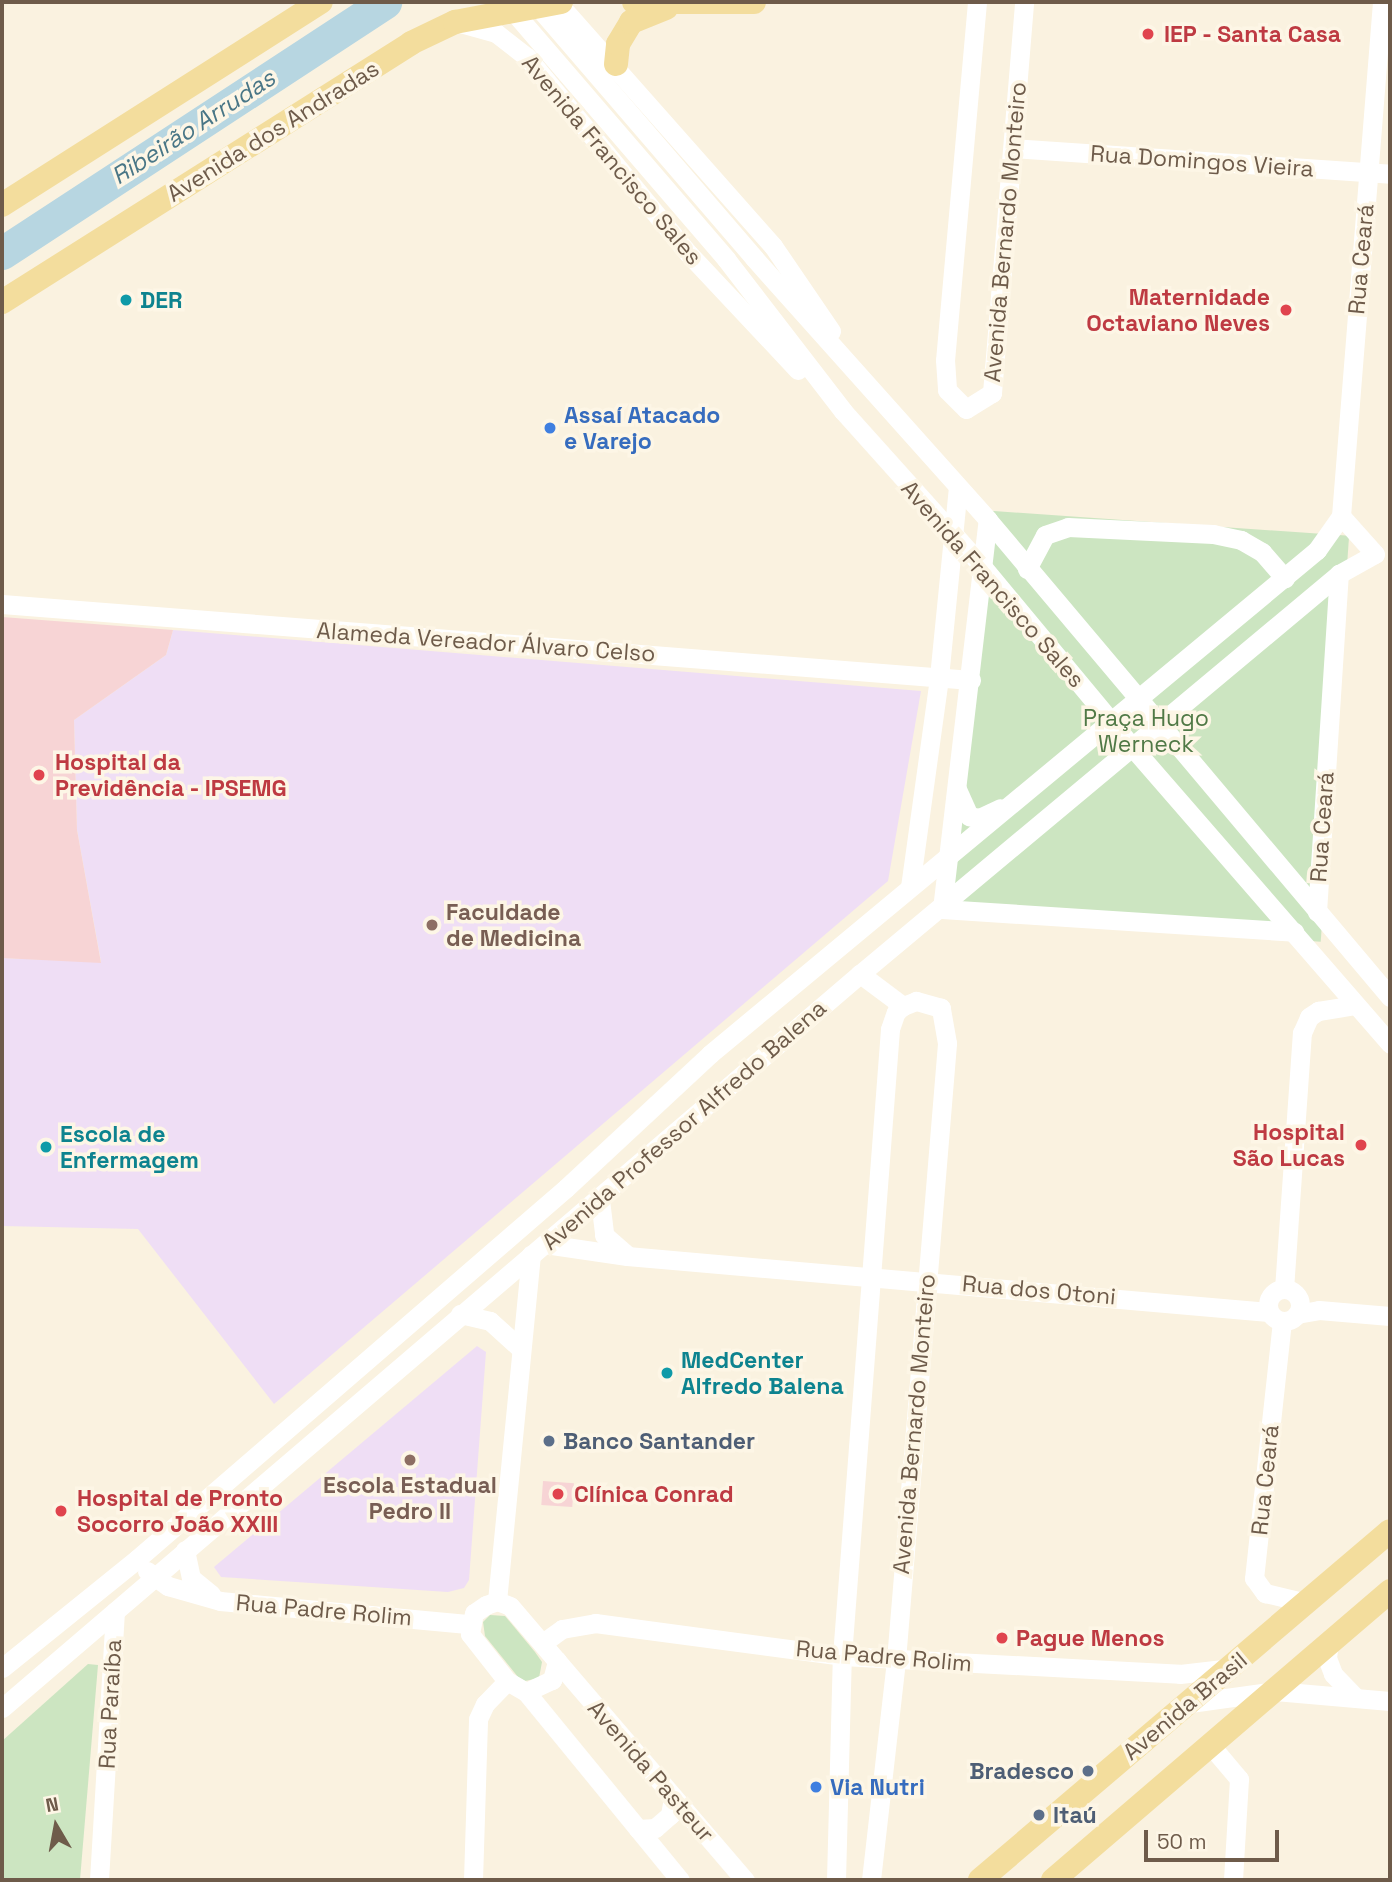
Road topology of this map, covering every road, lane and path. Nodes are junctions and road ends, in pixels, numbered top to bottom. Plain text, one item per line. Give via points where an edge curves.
1 (321, 2) edge
2 (534, 2) edge
3 (558, 2) edge
4 (634, 2) edge
5 (754, 2) edge
6 (977, 2) edge
7 (1024, 2) edge
8 (1382, 2) edge
9 (686, 4) junction
10 (495, 5) edge
11 (455, 22) junction
12 (616, 64) junction
13 (645, 99) junction
14 (677, 134) junction
15 (589, 135) junction
16 (1013, 148) junction
17 (1368, 173) junction
18 (1390, 174) edge
19 (625, 180) junction
20 (2, 205) edge
21 (2, 302) edge
22 (856, 374) junction
23 (843, 411) junction
24 (958, 488) junction
25 (1341, 516) junction
26 (988, 520) junction
27 (953, 533) junction
28 (1317, 550) junction
29 (1383, 554) edge
30 (982, 566) junction
31 (1027, 569) junction
32 (1339, 574) junction
33 (1285, 578) junction
34 (2, 604) edge
35 (939, 677) junction
36 (971, 680) junction
37 (1138, 702) junction
38 (1112, 723) junction
39 (1158, 727) junction
40 (1133, 748) junction
41 (956, 784) junction
42 (1021, 798) junction
43 (948, 859) junction
44 (910, 887) junction
45 (942, 909) junction
46 (1317, 912) junction
47 (1294, 932) junction
48 (860, 974) junction
49 (1390, 997) edge
50 (1355, 1005) junction
51 (903, 1006) junction
52 (1390, 1044) edge
53 (600, 1200) junction
54 (538, 1250) junction
55 (628, 1255) junction
56 (874, 1277) junction
57 (926, 1280) junction
58 (1283, 1310) junction
59 (460, 1314) junction
60 (1390, 1316) edge
61 (521, 1349) junction
62 (1390, 1531) edge
63 (185, 1550) junction
64 (137, 1559) junction
65 (154, 1578) junction
66 (1390, 1591) edge
67 (220, 1601) junction
68 (497, 1601) junction
69 (1307, 1603) junction
70 (115, 1611) junction
71 (470, 1624) junction
72 (544, 1642) junction
73 (1329, 1643) junction
74 (842, 1656) junction
75 (896, 1660) junction
76 (557, 1661) junction
77 (2, 1668) edge
78 (1230, 1668) junction
79 (1180, 1674) junction
80 (507, 1681) junction
81 (1275, 1691) junction
82 (526, 1692) junction
83 (1355, 1697) junction
84 (1390, 1701) edge
85 (2, 1709) edge
86 (1183, 1709) junction
87 (1212, 1747) junction
88 (673, 1798) junction
89 (638, 1829) junction
90 (99, 1880) edge
91 (473, 1880) edge
92 (680, 1880) edge
93 (745, 1880) edge
94 (835, 1880) edge
95 (871, 1880) edge
96 (980, 1880) edge
97 (1053, 1880) edge
98 (1233, 1880) edge

1 - 20 main road
2 - 22 street, Avenida Francisco Sales
3 - 10 main road, Avenida dos Andradas
3 - 12 street, Avenida Francisco Sales
4 - 9 main road
5 - 9 main road
6 - 16 street, Avenida Bernardo Monteiro via 946,360 947,390 966,409 992,394
7 - 16 street, Avenida Bernardo Monteiro
8 - 17 street, Rua Ceará
9 - 12 main road via 631,22 618,44
10 - 11 main road, Avenida dos Andradas
10 - 23 street, Avenida Francisco Sales via 726,259
11 - 15 street, Avenida Francisco Sales via 508,39
11 - 21 main road, Avenida dos Andradas via 411,43
12 - 13 street, Avenida Francisco Sales
13 - 14 street, Avenida Francisco Sales
13 - 15 street via 646,114 637,129 622,139 605,141
14 - 19 street via 651,139 639,150
14 - 22 street, Avenida Francisco Sales via 789,267
15 - 19 street, Avenida Francisco Sales
16 - 17 street, Rua Domingos Vieira
17 - 18 street, Rua Domingos Vieira
17 - 25 street, Rua Ceará
19 - 23 street, Avenida Francisco Sales via 775,349
22 - 24 street, Avenida Francisco Sales
23 - 27 street, Avenida Francisco Sales
24 - 26 street, Avenida Francisco Sales
24 - 27 street
25 - 28 street, Avenida Professor Alfredo Balena
25 - 29 street
26 - 30 street
26 - 31 street, Avenida Francisco Sales
27 - 30 street, Avenida Francisco Sales
27 - 35 street
28 - 32 street
28 - 33 street, Avenida Professor Alfredo Balena
29 - 32 street, Avenida Professor Alfredo Balena
30 - 36 street
30 - 38 street, Avenida Francisco Sales
31 - 33 street via 1045,536 1068,527 1213,534 1241,540 1262,552
31 - 37 street, Avenida Francisco Sales
32 - 39 street, Avenida Professor Alfredo Balena
32 - 46 street, Rua Ceará
33 - 37 street, Avenida Professor Alfredo Balena
34 - 35 street, Alameda Vereador Álvaro Celso
35 - 36 street, Alameda Vereador Álvaro Celso
35 - 44 street
36 - 41 street
37 - 38 street, Avenida Professor Alfredo Balena
37 - 39 street, Avenida Francisco Sales
38 - 40 street, Avenida Francisco Sales
38 - 42 street, Avenida Professor Alfredo Balena
39 - 40 street, Avenida Professor Alfredo Balena
39 - 46 street, Avenida Francisco Sales
40 - 45 street, Avenida Professor Alfredo Balena
40 - 47 street, Avenida Francisco Sales
41 - 42 street via 969,816 979,818
41 - 43 street
42 - 43 street, Avenida Professor Alfredo Balena
43 - 44 street, Avenida Professor Alfredo Balena
43 - 45 street
44 - 64 street, Avenida Professor Alfredo Balena via 710,1054 566,1188
45 - 47 street
45 - 48 street, Avenida Professor Alfredo Balena
46 - 47 street
46 - 49 street, Avenida Francisco Sales
47 - 50 street, Avenida Francisco Sales
48 - 51 street
48 - 53 street, Avenida Professor Alfredo Balena
50 - 52 street, Avenida Francisco Sales
50 - 58 street via 1318,1011 1309,1017 1303,1033 1284,1289 1273,1293
51 - 56 street via 890,1029
51 - 57 street, Avenida Bernardo Monteiro via 933,1003 941,1008 947,1030
53 - 54 street, Avenida Professor Alfredo Balena
53 - 55 street via 604,1235
54 - 55 street, Rua dos Otoni
54 - 59 street, Avenida Professor Alfredo Balena
54 - 61 street
55 - 56 street, Rua dos Otoni
56 - 57 street, Rua dos Otoni
56 - 74 street
57 - 58 street, Rua dos Otoni
57 - 75 street, Avenida Bernardo Monteiro
58 - 60 street, Rua dos Otoni
58 - 69 street, Rua Ceará via 1254,1578 1265,1593
59 - 61 street via 490,1321
59 - 63 street, Avenida Professor Alfredo Balena
61 - 68 street
62 - 69 main road, Avenida Brasil
63 - 65 street, Avenida Professor Alfredo Balena
63 - 67 street, Rua Padre Rolim via 191,1578
64 - 65 street
64 - 77 street, Avenida Professor Alfredo Balena
65 - 67 street, Rua Padre Rolim
65 - 70 street, Avenida Professor Alfredo Balena
66 - 73 main road, Avenida Brasil
67 - 71 street, Rua Padre Rolim
68 - 71 street via 474,1613
68 - 72 street, Avenida Pasteur via 510,1606
69 - 78 main road, Avenida Brasil
70 - 85 street, Avenida Professor Alfredo Balena
70 - 90 street, Rua Paraíba
71 - 80 street via 470,1634
72 - 74 street, Rua Padre Rolim via 562,1629 595,1623
72 - 76 street, Avenida Pasteur
73 - 81 main road, Avenida Brasil
73 - 83 street via 1327,1658 1333,1674
74 - 75 street, Rua Padre Rolim
74 - 94 street
75 - 79 street, Rua Padre Rolim
75 - 95 street, Avenida Bernardo Monteiro
76 - 82 street via 552,1680
76 - 88 street, Avenida Pasteur
78 - 79 street, Rua Padre Rolim
78 - 86 main road, Avenida Brasil
79 - 86 street via 1187,1688
80 - 82 street
80 - 91 street via 485,1704 478,1719
81 - 83 street
81 - 86 street
81 - 87 main road, Avenida Brasil
82 - 89 street, Avenida Pasteur
83 - 84 street
86 - 96 main road, Avenida Brasil
87 - 97 main road, Avenida Brasil
87 - 98 street via 1239,1780
88 - 89 street via 670,1815 655,1828
88 - 93 street, Avenida Pasteur
89 - 92 street, Avenida Pasteur

